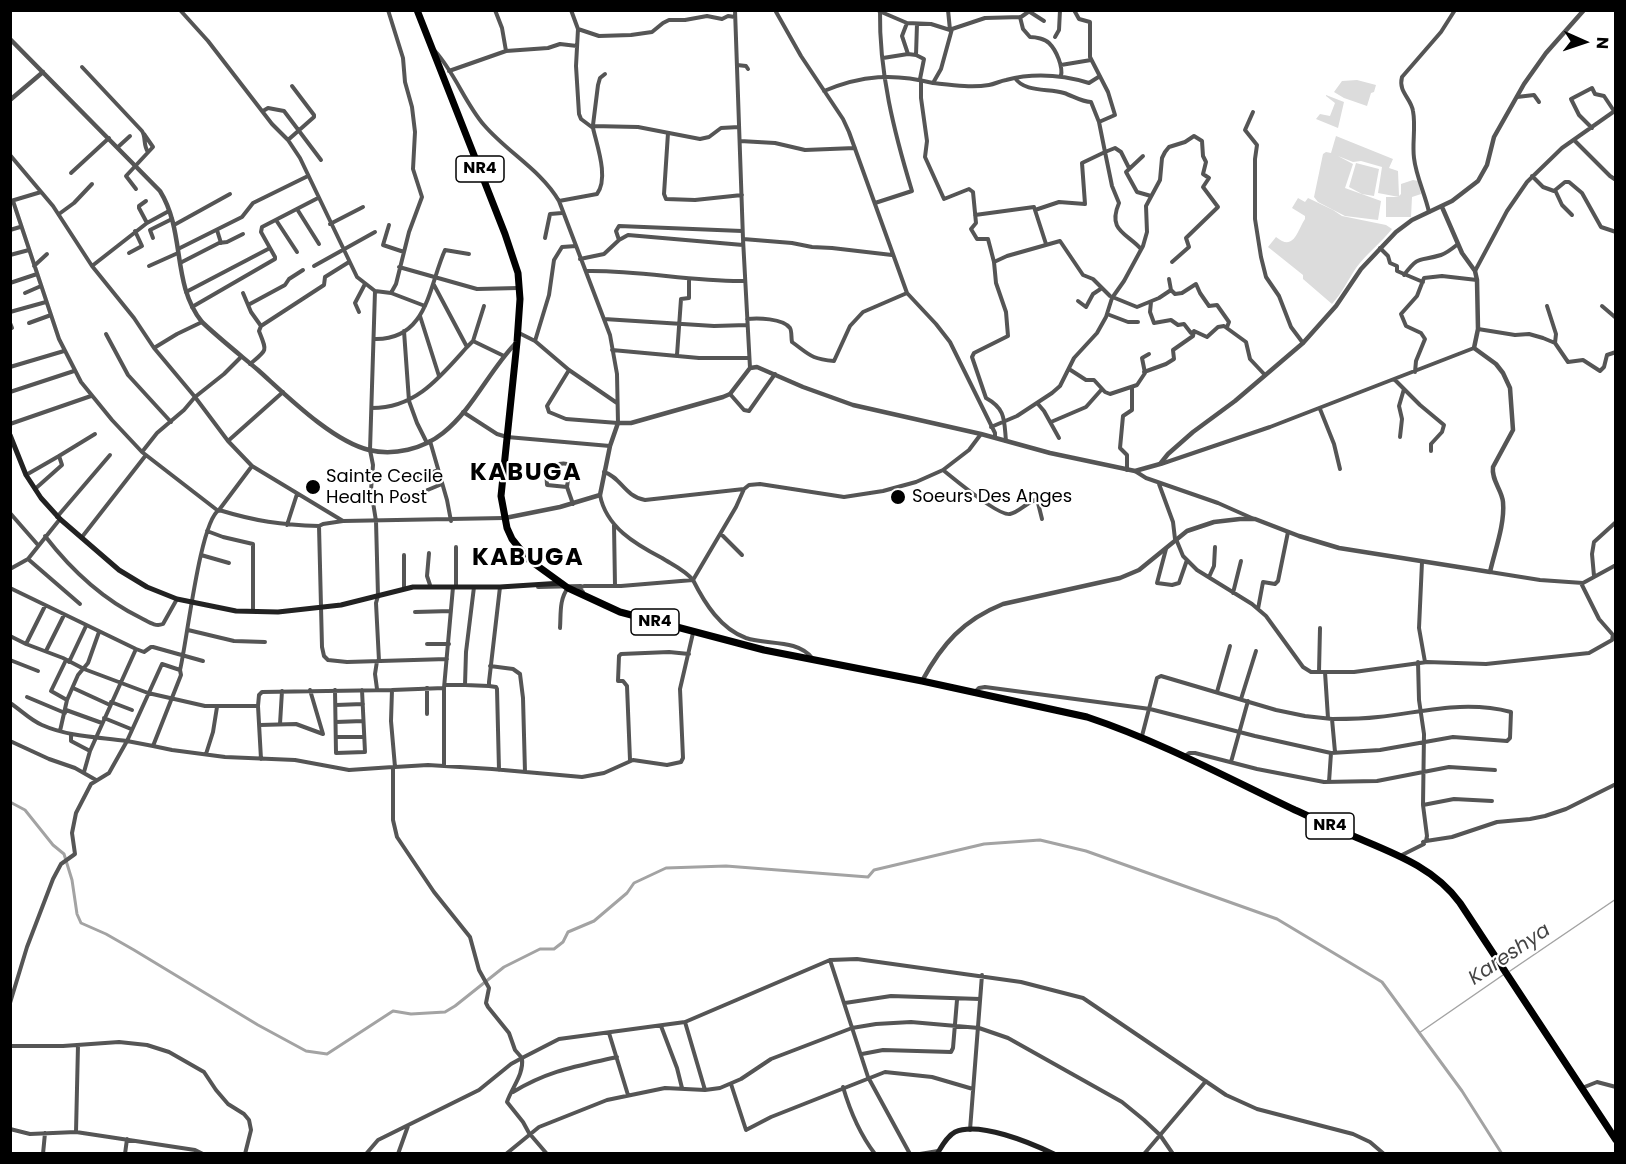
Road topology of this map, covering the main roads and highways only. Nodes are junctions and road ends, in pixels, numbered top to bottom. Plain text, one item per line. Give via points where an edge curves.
1 (417, 10) edge
2 (10, 435) edge
3 (565, 585) junction
4 (1616, 1140) edge
5 (938, 1152) edge
6 (1054, 1154) edge

1 - 3 highway, NR4 via 512,251 520,288 501,496 504,519 522,553
2 - 3 main road via 26,475 58,518 126,574 177,599 231,610 278,612 341,606 404,588 430,585
3 - 4 highway, NR4 via 620,612 693,633 1087,717 1142,736 1400,856 1451,890
5 - 6 main road via 955,1132 970,1131 1000,1133

